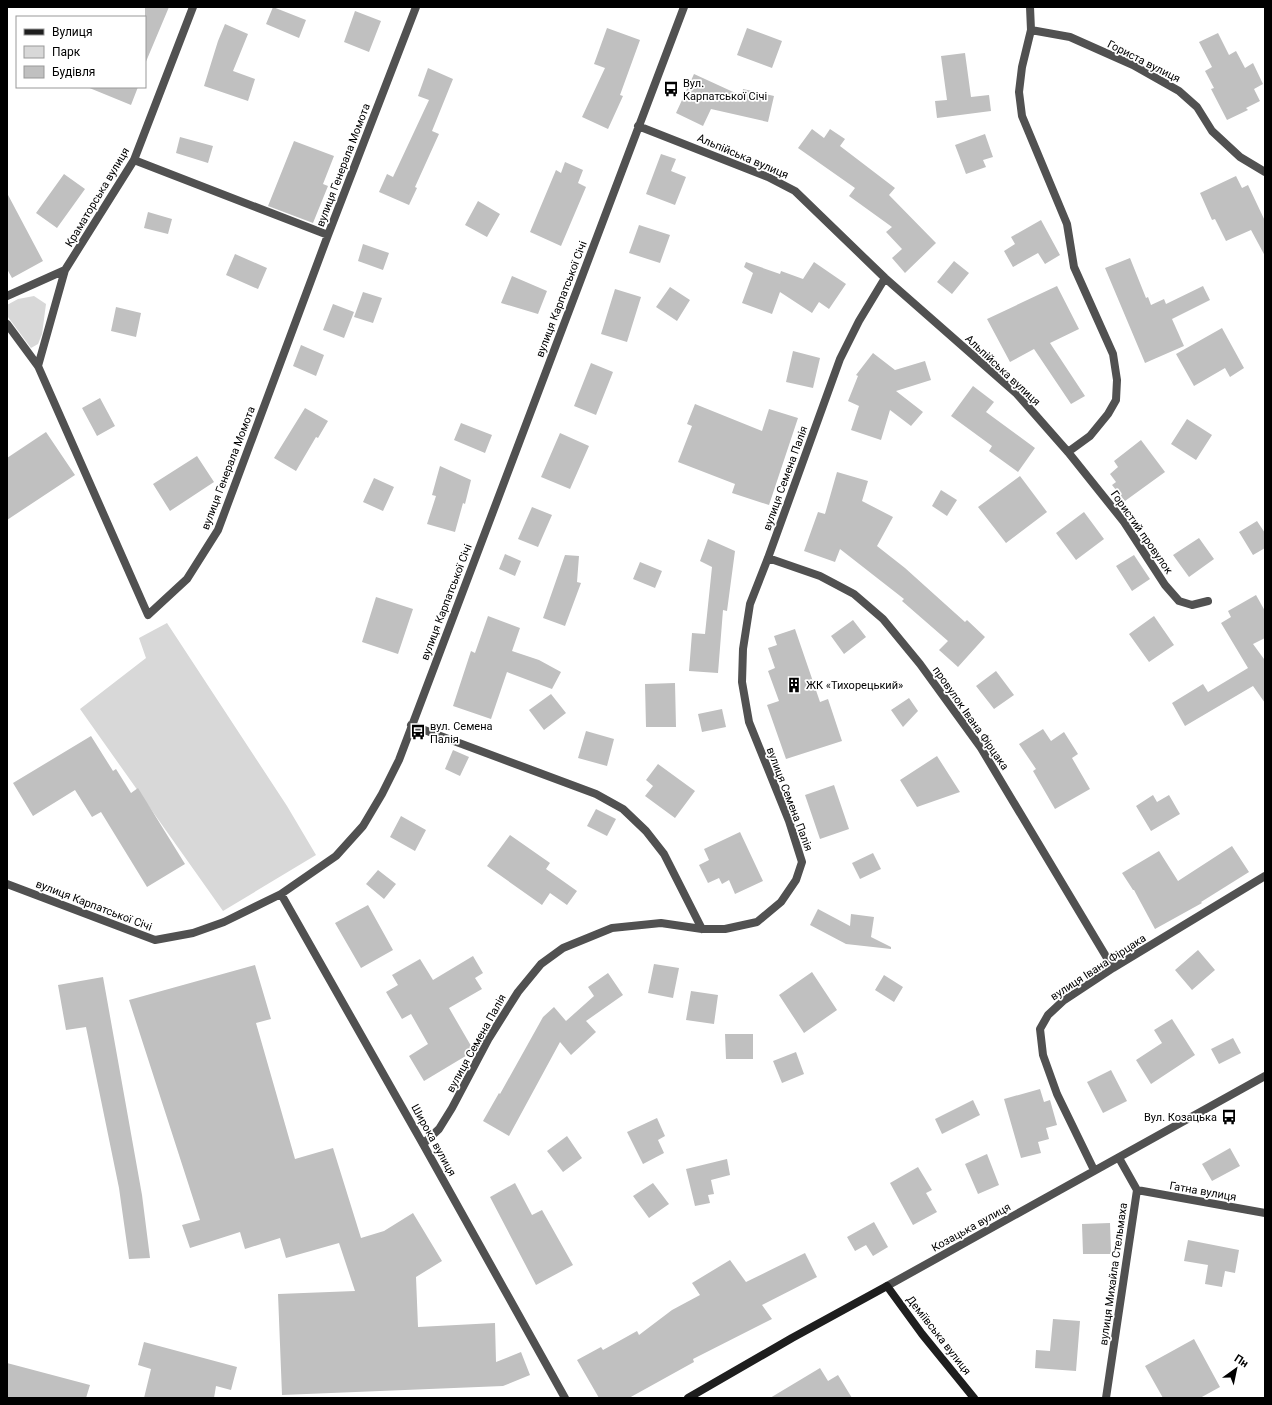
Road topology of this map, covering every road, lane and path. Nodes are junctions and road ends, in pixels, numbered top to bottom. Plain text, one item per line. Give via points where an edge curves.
1 (193, 7) edge
2 (416, 7) edge
3 (684, 7) edge
4 (1030, 7) edge
5 (1031, 30) junction
6 (638, 126) junction
7 (134, 160) junction
8 (1265, 172) edge
9 (328, 235) junction
10 (65, 270) junction
11 (885, 278) junction
12 (7, 296) edge
13 (7, 324) edge
14 (38, 366) junction
15 (1068, 452) junction
16 (768, 558) junction
17 (1208, 601) dead end
18 (411, 725) junction
19 (1265, 876) edge
20 (7, 884) edge
21 (281, 894) junction
22 (702, 929) junction
23 (1113, 968) junction
24 (1265, 1076) edge
25 (423, 1144) junction
26 (1119, 1158) junction
27 (1094, 1170) junction
28 (1137, 1190) junction
29 (1265, 1213) edge
30 (887, 1286) junction
31 (565, 1398) edge
32 (688, 1398) edge
33 (974, 1398) edge
34 (1106, 1398) edge

1 - 7 street, Краматорська вулиця
2 - 9 street, вулиця Генерала Момота
3 - 6 street, вулиця Карпатської Січі
4 - 5 street
5 - 8 street, Гориста вулиця via 1070,37 1133,65 1179,91 1197,107 1212,131 1240,157
5 - 15 street via 1019,92 1022,116 1067,224 1074,267 1112,354 1117,380 1116,400 1108,414 1090,436
6 - 11 street, Альпійська вулиця via 768,177 795,191
6 - 18 street, вулиця Карпатської Січі
7 - 9 street
7 - 10 street, Краматорська вулиця
9 - 14 street, вулиця Генерала Момота via 218,530 186,579 148,616
10 - 12 street
10 - 14 street, Краматорська вулиця
11 - 15 street, Альпійська вулиця via 1017,394
11 - 16 street, вулиця Семена Палія via 840,359
13 - 14 street, вулиця Генерала Момота
15 - 17 street, Гористий провулок via 1124,522 1165,585 1179,601 1192,605
16 - 22 street, вулиця Семена Палія via 750,604 743,649 742,682 749,722 789,821 802,862 796,880 781,902 757,922 725,929
16 - 23 street, провулок Івана Фірцака via 820,576 854,594 883,619 920,664 981,748
18 - 21 street, вулиця Карпатської Січі via 395,767 363,826 336,856
18 - 22 street via 596,794 623,809 646,831 664,854
19 - 23 street, вулиця Івана Фірцака
20 - 21 street, вулиця Карпатської Січі via 154,940 193,933 224,922
21 - 25 street, Широка вулиця
22 - 25 street, вулиця Семена Палія via 661,923 612,928 563,948 542,964 518,992 489,1038 439,1129
23 - 27 street, вулиця Івана Фірцака via 1062,1000 1048,1014 1040,1028 1043,1055 1057,1094
24 - 26 street, Козацька вулиця
25 - 31 street, Широка вулиця
26 - 27 street, Козацька вулиця
26 - 28 street, вулиця Михайла Стельмаха
27 - 30 street, Козацька вулиця
28 - 29 street, Гатна вулиця
28 - 34 street, вулиця Михайла Стельмаха
30 - 32 street, Козацька вулиця
30 - 33 street, Деміївська вулиця

